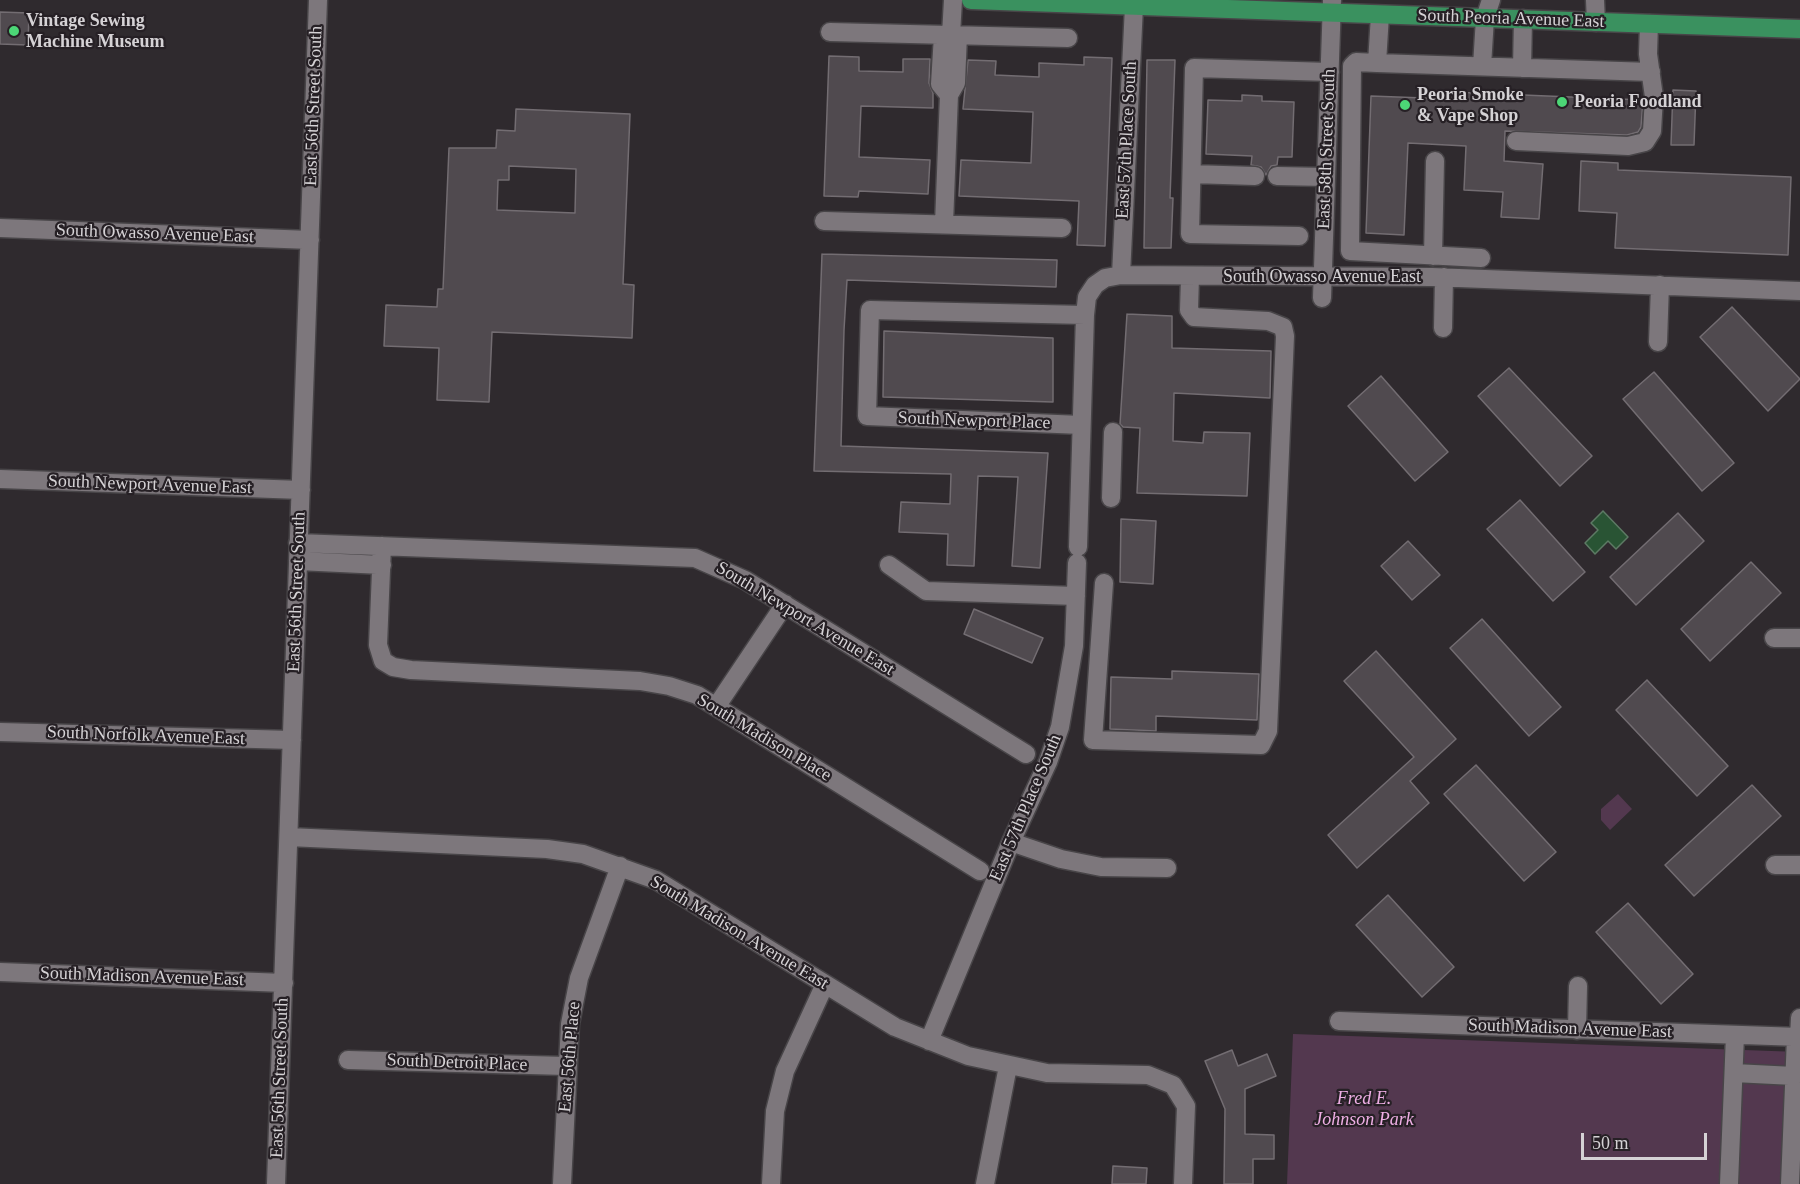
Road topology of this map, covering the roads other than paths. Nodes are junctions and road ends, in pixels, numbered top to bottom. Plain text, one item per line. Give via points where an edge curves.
1 (318, 0) edge
2 (953, 0) edge
3 (971, 0) edge
4 (1491, 0) edge
5 (1595, 0) edge
6 (1109, 2) edge
7 (1141, 4) edge
8 (1332, 7) edge
9 (1380, 15) junction
10 (1485, 18) junction
11 (1523, 20) junction
12 (1596, 22) junction
13 (1649, 24) junction
14 (1800, 29) edge
15 (830, 32) dead end
16 (950, 35) junction
17 (1068, 38) dead end
18 (1377, 63) junction
19 (1482, 66) junction
20 (1522, 68) junction
21 (1330, 72) junction
22 (1651, 72) junction
23 (1516, 141) dead end
24 (1435, 161) dead end
25 (1192, 174) junction
26 (1255, 176) dead end
27 (1276, 176) dead end
28 (1326, 177) junction
29 (824, 220) dead end
30 (944, 225) junction
31 (0, 228) edge
32 (1062, 228) dead end
33 (1299, 236) dead end
34 (310, 240) junction
35 (1433, 256) junction
36 (1481, 258) dead end
37 (1121, 275) junction
38 (1191, 277) junction
39 (1323, 277) junction
40 (1444, 277) junction
41 (1660, 285) junction
42 (1800, 291) edge
43 (1322, 298) dead end
44 (1085, 315) junction
45 (1443, 328) dead end
46 (1658, 342) dead end
47 (1081, 425) junction
48 (1113, 432) dead end
49 (1080, 465) junction
50 (1112, 465) junction
51 (0, 479) edge
52 (301, 490) junction
53 (1111, 498) dead end
54 (298, 543) junction
55 (382, 546) junction
56 (298, 561) junction
57 (382, 565) junction
58 (889, 566) dead end
59 (1104, 583) dead end
60 (1076, 596) junction
61 (785, 604) junction
62 (1074, 630) junction
63 (1101, 630) junction
64 (1774, 638) dead end
65 (1800, 638) edge
66 (716, 707) junction
67 (0, 732) edge
68 (292, 740) junction
69 (1026, 754) dead end
70 (289, 837) junction
71 (1011, 842) junction
72 (1775, 865) dead end
73 (1800, 865) edge
74 (620, 866) junction
75 (1167, 868) dead end
76 (980, 871) dead end
77 (0, 972) edge
78 (284, 982) junction
79 (825, 984) junction
80 (1578, 986) dead end
81 (1800, 1018) edge
82 (1339, 1021) dead end
83 (1577, 1030) junction
84 (1735, 1035) junction
85 (1798, 1037) edge
86 (929, 1041) junction
87 (348, 1060) dead end
88 (566, 1066) junction
89 (1008, 1066) junction
90 (1734, 1073) junction
91 (1794, 1076) junction
92 (276, 1184) edge
93 (562, 1184) edge
94 (771, 1184) edge
95 (985, 1184) edge
96 (1184, 1184) edge
97 (1729, 1184) edge
98 (1790, 1184) edge

1 - 34 street, East 56th Street South
2 - 16 street
3 - 6 main road, South Peoria Avenue East
4 - 10 street
5 - 12 street
6 - 7 main road, South Peoria Avenue East
7 - 8 main road, South Peoria Avenue East
7 - 37 street, East 57th Place South
8 - 9 main road, South Peoria Avenue East
8 - 21 street, East 58th Street South
9 - 10 main road, South Peoria Avenue East
9 - 18 street
10 - 11 main road, South Peoria Avenue East
10 - 19 street
11 - 12 main road, South Peoria Avenue East
11 - 20 street
12 - 13 main road, South Peoria Avenue East
13 - 14 main road, South Peoria Avenue East
13 - 22 street
15 - 16 street
16 - 17 street
16 - 30 street via 940,84 949,95
18 - 19 street
18 - 35 street via 1356,62 1352,66 1349,249
19 - 20 street
20 - 22 street
21 - 25 street via 1194,68
21 - 28 street, East 58th Street South
22 - 23 street via 1653,125 1645,142 1628,146
24 - 35 street
25 - 26 street
25 - 33 street via 1190,234
27 - 28 street
28 - 39 street, East 58th Street South
29 - 30 street
30 - 32 street
31 - 34 street, South Owasso Avenue East
34 - 52 street, East 56th Street South
35 - 36 street
37 - 38 street, South Owasso Avenue East
37 - 44 street, South Owasso Avenue East via 1095,285 1087,297
38 - 39 street, South Owasso Avenue East
38 - 63 street via 1188,310 1194,317 1268,321 1283,327 1285,336 1265,740 1255,747 1093,740
39 - 40 street, South Owasso Avenue East
39 - 43 street, East 58th Street South
40 - 41 street, South Owasso Avenue East
40 - 45 street
41 - 42 street, South Owasso Avenue East
41 - 46 street
44 - 47 street, East 57th Place South
44 - 47 street, South Newport Place via 870,310 867,416
47 - 49 street, East 57th Place South
48 - 50 street
49 - 50 street
49 - 60 street, East 57th Place South
50 - 53 street
51 - 52 street, South Newport Avenue East
52 - 54 street, East 56th Street South
54 - 55 street, South Newport Avenue East
54 - 56 street, East 56th Street South
55 - 57 street
55 - 61 street, South Newport Avenue East via 694,558 736,575
56 - 57 street
56 - 68 street, East 56th Street South
57 - 66 street, South Madison Place via 378,645 383,661 393,667 640,681 697,695
58 - 60 street via 926,591
59 - 63 street
60 - 62 street, East 57th Place South
61 - 66 street
61 - 69 street, South Newport Avenue East
62 - 63 street
62 - 71 street, East 57th Place South via 1071,676 1060,727
64 - 65 street
66 - 76 street, South Madison Place
67 - 68 street, South Norfolk Avenue East
68 - 70 street, East 56th Street South
70 - 74 street, South Madison Avenue East via 547,849 583,854
70 - 78 street, East 56th Street South
71 - 75 street via 1060,859 1101,867
71 - 86 street, East 57th Place South
72 - 73 street
74 - 79 street, South Madison Avenue East via 656,880
74 - 88 street, East 56th Place via 579,978
77 - 78 street, South Madison Avenue East
78 - 92 street, East 56th Street South
79 - 86 street, South Madison Avenue East via 895,1027
79 - 94 street via 785,1071 775,1111
80 - 83 street
81 - 85 street
82 - 83 street, South Madison Avenue East
83 - 84 street, South Madison Avenue East
84 - 85 street, South Madison Avenue East
84 - 90 street
85 - 91 street
86 - 89 street, South Madison Avenue East
87 - 88 street, South Detroit Place
88 - 93 street, East 56th Place
89 - 95 street
89 - 96 street, South Madison Avenue East via 1073,1075 1148,1075 1173,1085 1186,1106
90 - 91 street
90 - 97 street
91 - 98 street

